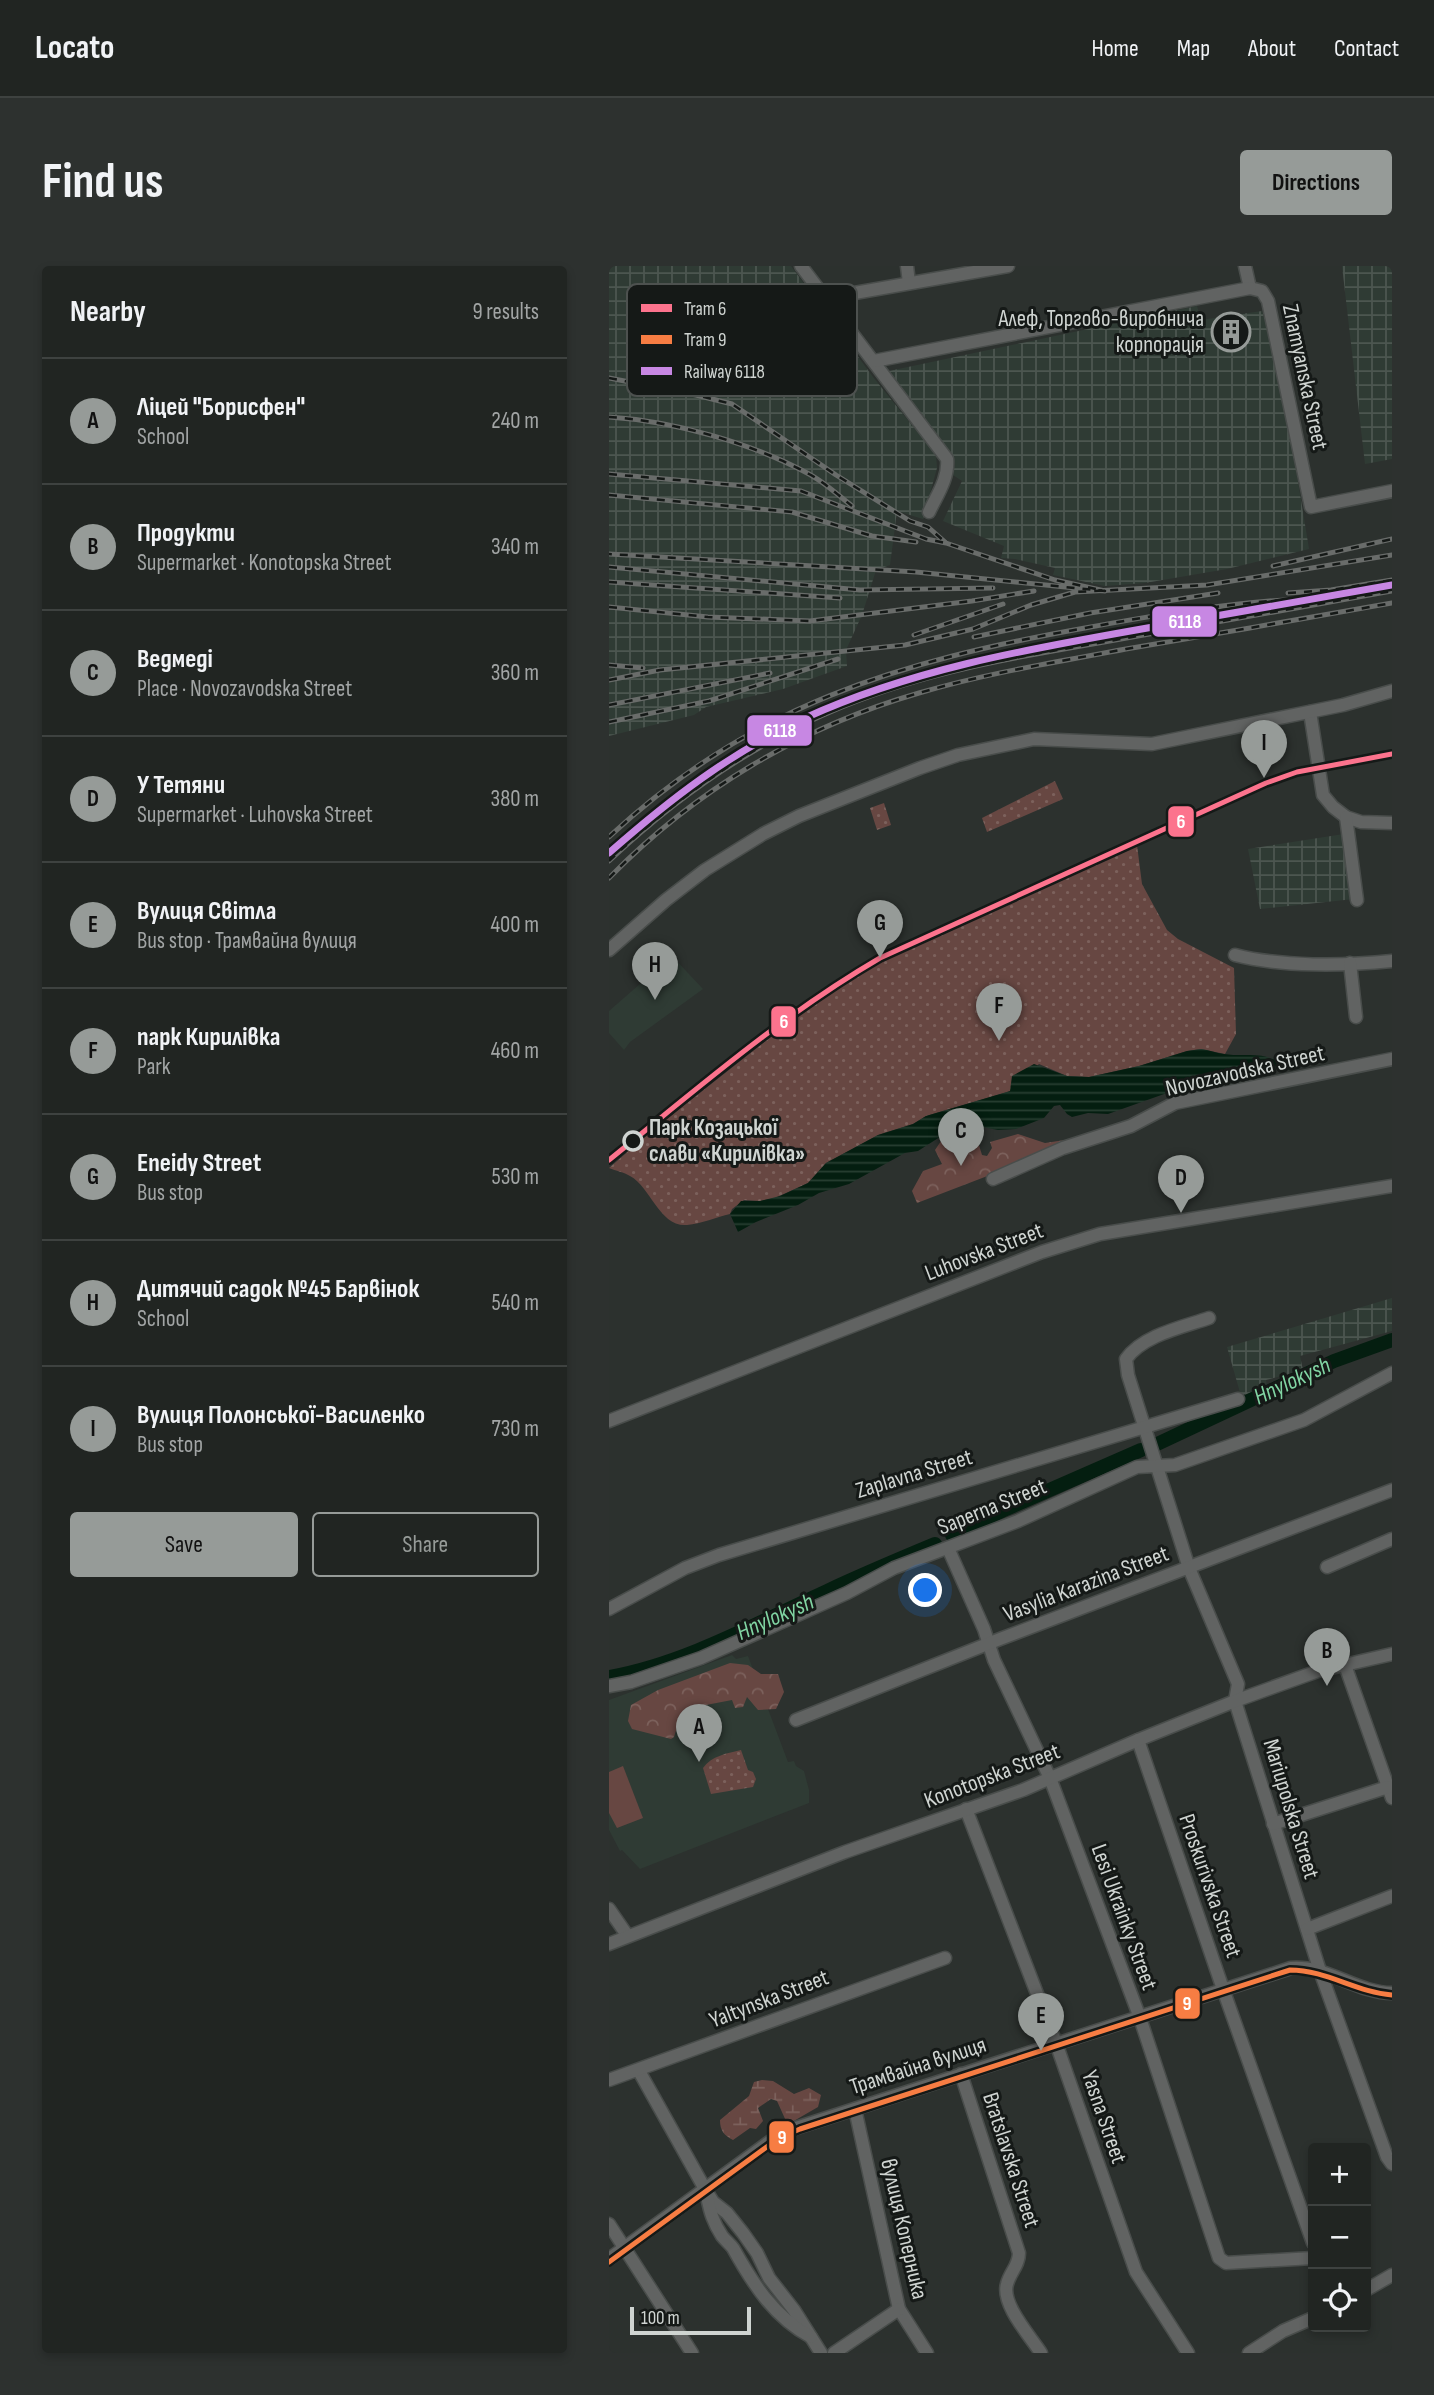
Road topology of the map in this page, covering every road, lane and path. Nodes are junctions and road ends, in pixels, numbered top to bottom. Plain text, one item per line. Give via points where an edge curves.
1 (801, 266) edge
2 (907, 266) edge
3 (1007, 266) edge
4 (1245, 266) edge
5 (909, 283) junction
6 (815, 284) edge
7 (1250, 288) junction
8 (857, 292) edge
9 (857, 339) edge
10 (874, 361) junction
11 (1392, 491) edge
12 (929, 512) dead end
13 (1392, 691) edge
14 (1310, 712) junction
15 (1346, 817) junction
16 (1392, 822) edge
17 (1357, 900) dead end
18 (609, 950) edge
19 (1235, 955) dead end
20 (1392, 961) edge
21 (1350, 963) junction
22 (1356, 1017) dead end
23 (1392, 1059) edge
24 (993, 1179) dead end
25 (1392, 1186) edge
26 (1209, 1318) dead end
27 (1392, 1373) edge
28 (1238, 1399) dead end
29 (609, 1421) edge
30 (1145, 1427) junction
31 (1155, 1466) junction
32 (1392, 1490) edge
33 (1392, 1539) edge
34 (948, 1548) junction
35 (1327, 1566) dead end
36 (1189, 1568) junction
37 (609, 1609) edge
38 (989, 1644) junction
39 (1392, 1654) edge
40 (1345, 1665) junction
41 (609, 1686) edge
42 (1235, 1701) junction
43 (796, 1720) dead end
44 (1138, 1740) junction
45 (1050, 1778) junction
46 (1390, 1792) edge
47 (966, 1809) junction
48 (1273, 1824) junction
49 (1392, 1896) edge
50 (609, 1909) edge
51 (1307, 1929) junction
52 (627, 1935) junction
53 (609, 1944) edge
54 (945, 1958) dead end
55 (1320, 1971) junction
56 (1223, 1989) junction
57 (1392, 1993) edge
58 (1139, 2017) junction
59 (1056, 2043) junction
60 (639, 2071) junction
61 (961, 2074) junction
62 (609, 2080) edge
63 (855, 2109) junction
64 (1392, 2164) edge
65 (706, 2191) junction
66 (609, 2224) edge
67 (1308, 2229) edge
68 (625, 2248) junction
69 (1308, 2258) edge
70 (609, 2259) edge
71 (1392, 2274) edge
72 (1371, 2287) edge
73 (899, 2309) junction
74 (1308, 2320) edge
75 (811, 2337) junction
76 (692, 2353) edge
77 (821, 2353) edge
78 (834, 2353) edge
79 (927, 2353) edge
80 (1041, 2353) edge
81 (1188, 2353) edge
82 (1249, 2353) edge

1 - 6 street
2 - 5 street
3 - 5 street
4 - 7 street, Znamyanska Street
5 - 8 street
7 - 10 street
7 - 11 street, Znamyanska Street via 1262,291 1268,301 1311,507
9 - 10 street
10 - 12 street via 947,459 948,469
13 - 14 street
14 - 15 street via 1323,795
14 - 18 street via 1152,744 1034,738 933,763 799,816 753,840 676,892
15 - 16 street
15 - 17 street
19 - 21 street via 1264,962
20 - 21 street
21 - 22 street
23 - 24 street, Novozavodska Street via 1175,1102 1131,1126 1063,1148
25 - 29 street, Luhovska Street via 1100,1234 1042,1252
26 - 30 street, Mariupolska Street via 1165,1333 1139,1346 1126,1359
27 - 31 street, Saperna Street via 1304,1420 1175,1465
28 - 30 street, Zaplavna Street
30 - 31 street, Mariupolska Street
30 - 37 street, Zaplavna Street via 719,1555
31 - 34 street, Saperna Street via 1137,1467
31 - 36 street, Mariupolska Street
32 - 36 street, Vasylia Karazina Street
33 - 35 street
34 - 38 street, Lesi Ukrainky Street
34 - 41 street, Saperna Street via 894,1568 701,1658
36 - 38 street, Vasylia Karazina Street
36 - 42 street, Mariupolska Street via 1238,1685
38 - 43 street, Vasylia Karazina Street
38 - 45 street, Lesi Ukrainky Street
39 - 40 street, Konotopska Street
40 - 42 street, Konotopska Street
40 - 46 street
42 - 44 street, Konotopska Street
42 - 48 street, Mariupolska Street
44 - 45 street, Konotopska Street
44 - 56 street, Proskurivska Street
45 - 47 street, Konotopska Street
45 - 58 street, Lesi Ukrainky Street
46 - 48 street
47 - 52 street, Konotopska Street
47 - 59 street, Yasna Street
48 - 51 street, Mariupolska Street
49 - 51 street
50 - 52 street
51 - 55 street, Mariupolska Street
52 - 53 street, Konotopska Street
54 - 60 street, Yaltynska Street
55 - 56 street, Трамвайна вулиця via 1291,1968
55 - 57 street, Трамвайна вулиця
55 - 64 street, Mariupolska Street
56 - 58 street, Трамвайна вулиця
56 - 67 street, Proskurivska Street
58 - 59 street, Трамвайна вулиця
58 - 69 street, Lesi Ukrainky Street via 1221,2261
59 - 61 street, Трамвайна вулиця
59 - 81 street, Yasna Street via 1136,2272
60 - 62 street, Yaltynska Street
60 - 65 street
61 - 63 street, Трамвайна вулиця
61 - 80 street, Bratslavska Street via 1019,2260 1005,2295
63 - 65 street, Трамвайна вулиця via 778,2136
63 - 73 street, вулиця Коперника
65 - 68 street, Трамвайна вулиця
65 - 75 street via 743,2233
65 - 75 street via 713,2222 758,2292 783,2319
66 - 68 street
68 - 70 street, Трамвайна вулиця
68 - 76 street
71 - 72 street
73 - 78 street
73 - 79 street, вулиця Коперника
74 - 82 street
75 - 77 street

